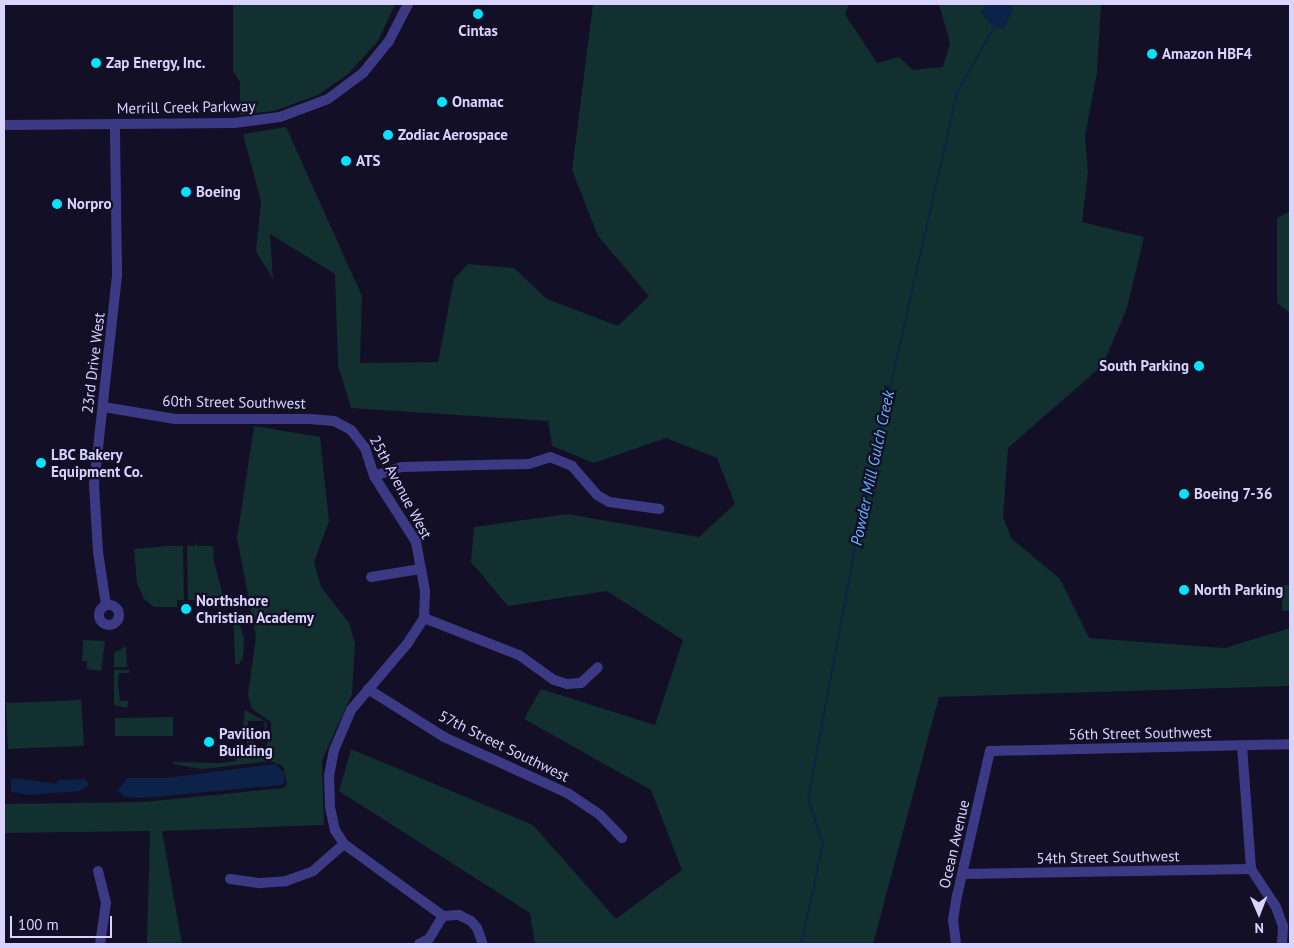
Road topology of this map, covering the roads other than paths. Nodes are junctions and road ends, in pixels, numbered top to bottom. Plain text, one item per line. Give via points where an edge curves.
1 (408, 4) edge
2 (116, 124) junction
3 (4, 125) edge
4 (104, 407) junction
5 (334, 421) joint
6 (374, 476) junction
7 (660, 509) dead end
8 (421, 569) junction
9 (371, 577) dead end
10 (106, 605) dead end
11 (424, 618) junction
12 (598, 667) dead end
13 (368, 688) junction
14 (1290, 744) edge
15 (1242, 746) junction
16 (990, 751) joint
17 (622, 838) dead end
18 (344, 844) junction
19 (1252, 870) junction
20 (98, 871) dead end
21 (964, 874) junction
22 (230, 879) dead end
23 (442, 916) junction
24 (482, 942) dead end
25 (100, 944) edge
26 (419, 944) edge
27 (956, 944) edge
28 (1282, 944) edge

1 - 2 street, Merrill Creek Parkway via 389,41 363,73 328,99 299,111 257,122
2 - 3 street, Merrill Creek Parkway
2 - 4 street, 23rd Drive West via 117,274
4 - 5 street, 60th Street Southwest via 175,419 310,418
4 - 10 street, 23rd Drive West via 94,484 98,552
5 - 6 street, 25th Avenue West via 351,430 365,448
6 - 7 street via 402,467 529,464 550,457 572,466 597,495 609,502
6 - 8 street, 25th Avenue West via 416,542
8 - 9 street
8 - 11 street, 25th Avenue West
11 - 12 street via 519,655 554,680 567,684 580,682
11 - 13 street via 407,644
13 - 17 street, 57th Street Southwest via 444,737 569,794 600,815
13 - 18 street via 351,710 334,750 329,776 335,830
14 - 15 street, 56th Street Southwest
15 - 16 street, 56th Street Southwest
15 - 19 street
16 - 21 street, Ocean Avenue
18 - 22 street via 312,871 286,881 260,883
18 - 23 street
19 - 21 street, 54th Street Southwest
19 - 28 street via 1276,907 1283,926
20 - 25 street via 106,902
21 - 27 street, Ocean Avenue via 953,920
23 - 24 street via 459,915 478,928
23 - 26 street via 429,939

